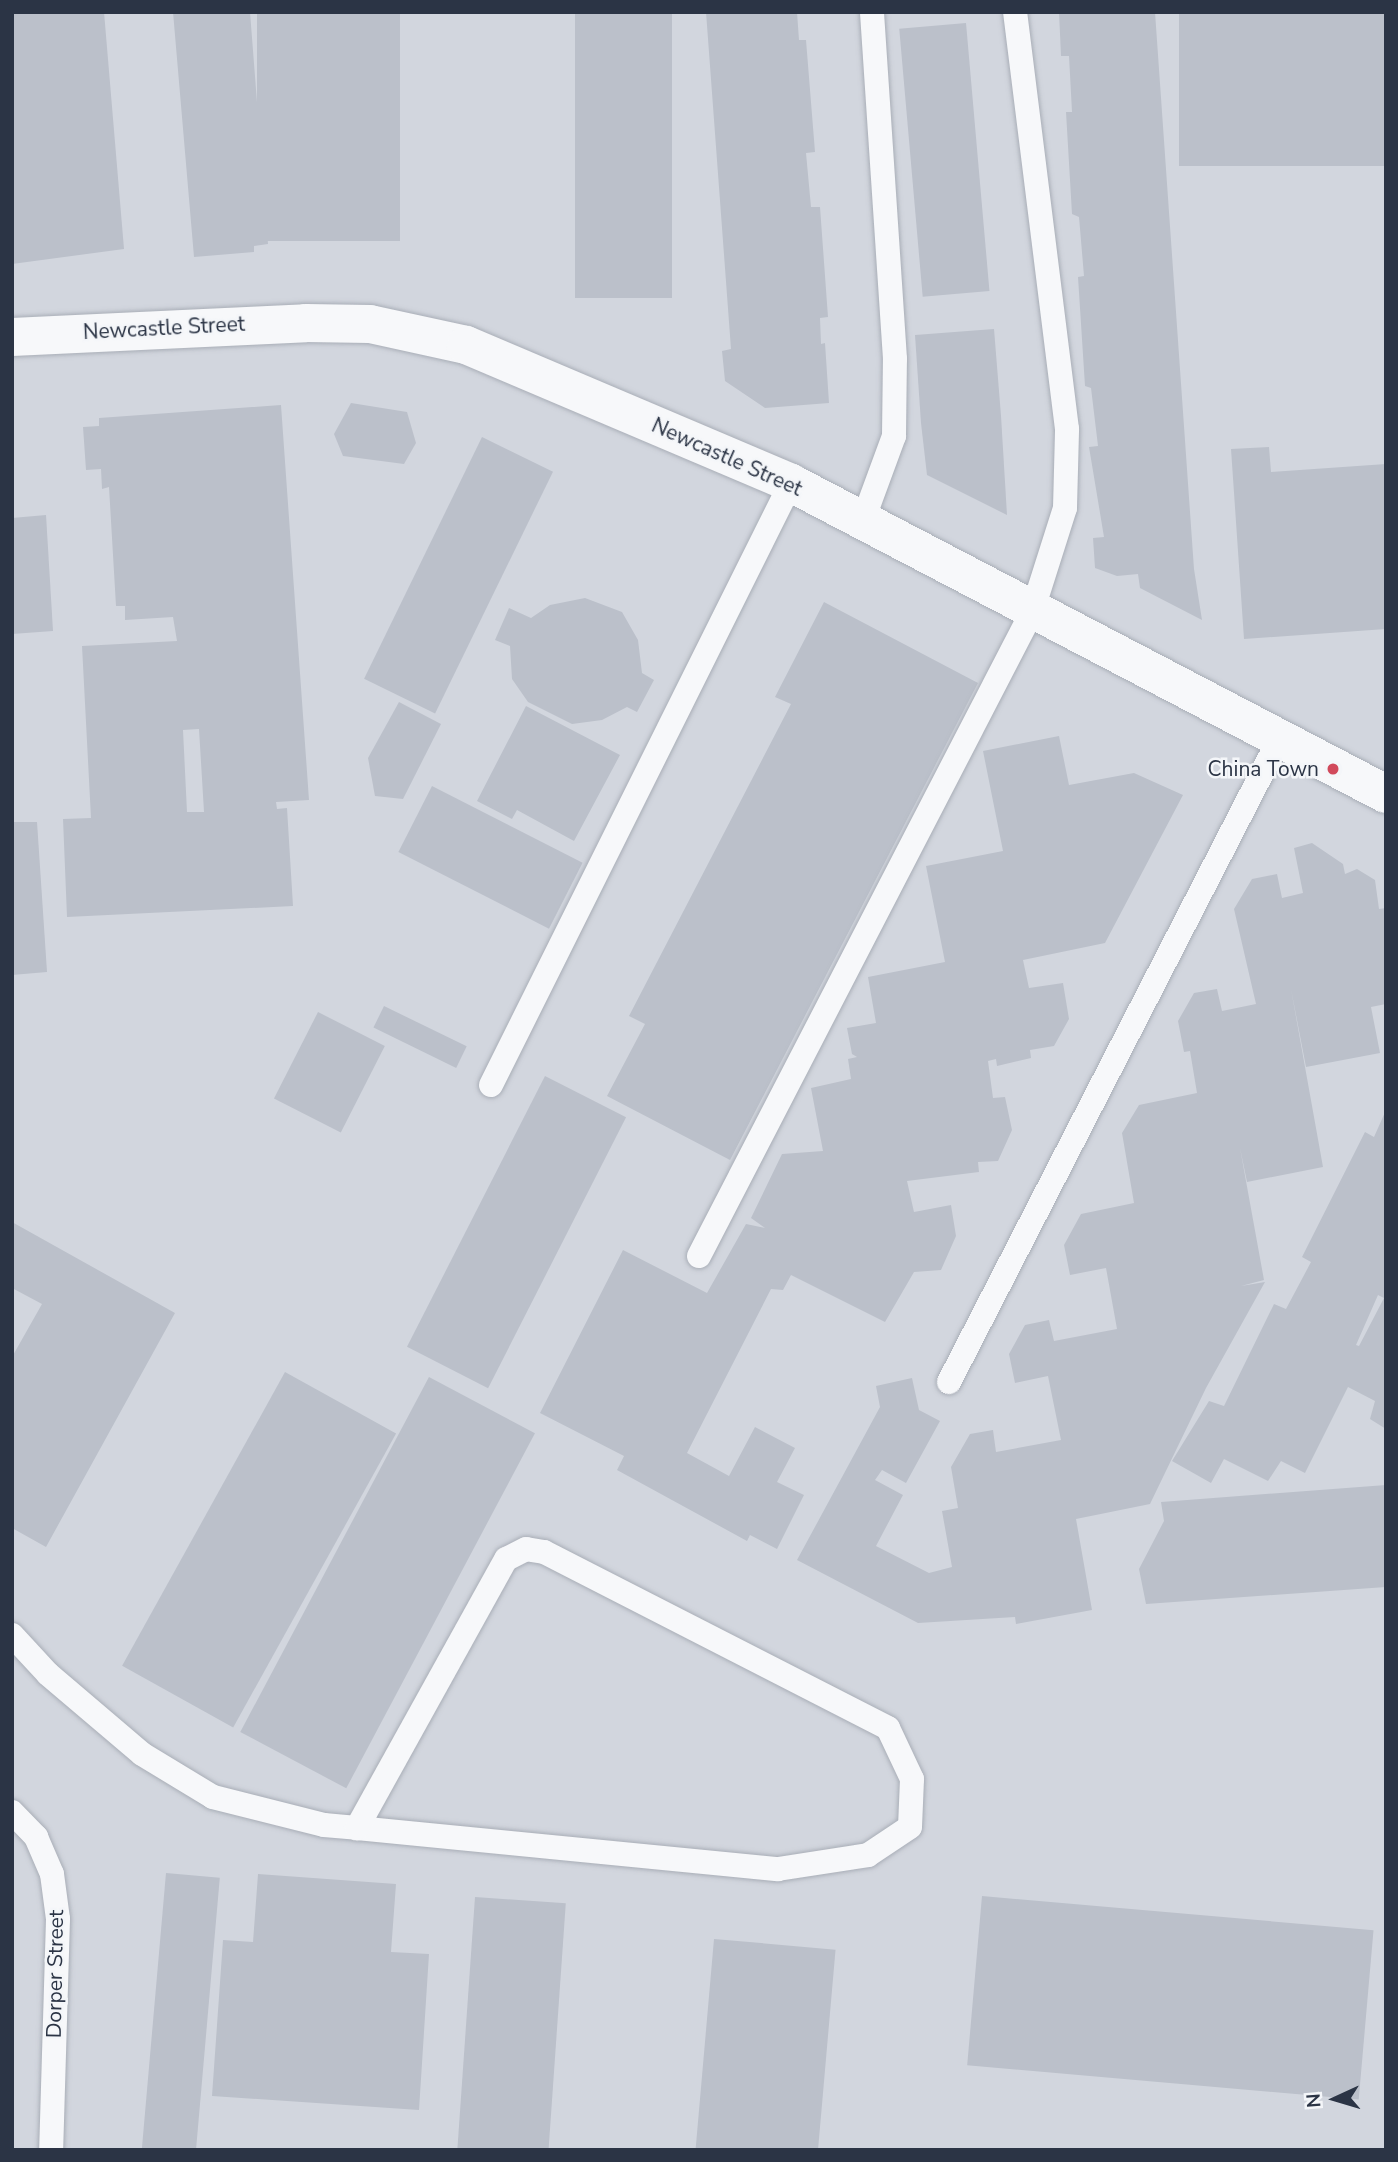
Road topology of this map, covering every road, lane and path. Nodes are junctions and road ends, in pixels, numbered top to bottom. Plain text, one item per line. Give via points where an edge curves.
1 (872, 12) edge
2 (1015, 12) edge
3 (12, 337) edge
4 (791, 484) junction
5 (862, 523) junction
6 (1032, 612) junction
7 (1279, 738) junction
8 (1386, 794) edge
9 (491, 1085) dead end
10 (699, 1255) dead end
11 (949, 1382) dead end
12 (12, 1635) edge
13 (12, 1812) edge
14 (358, 1828) junction
15 (51, 2150) edge

1 - 5 lane via 895,359 894,436
2 - 6 lane via 1067,429 1065,508
3 - 4 street, Newcastle Street via 246,323 370,324 466,345
4 - 5 street, Newcastle Street
4 - 9 lane
5 - 6 street, Newcastle Street
6 - 7 street, Newcastle Street
6 - 10 lane
7 - 8 street, Newcastle Street
7 - 11 lane
12 - 14 lane via 48,1674 142,1754 213,1797 324,1825
13 - 15 lane, Dorper Street via 36,1837 52,1874 58,1919
14 - 14 lane via 778,1868 868,1855 910,1827 912,1779 888,1728 544,1552 526,1549 506,1559

